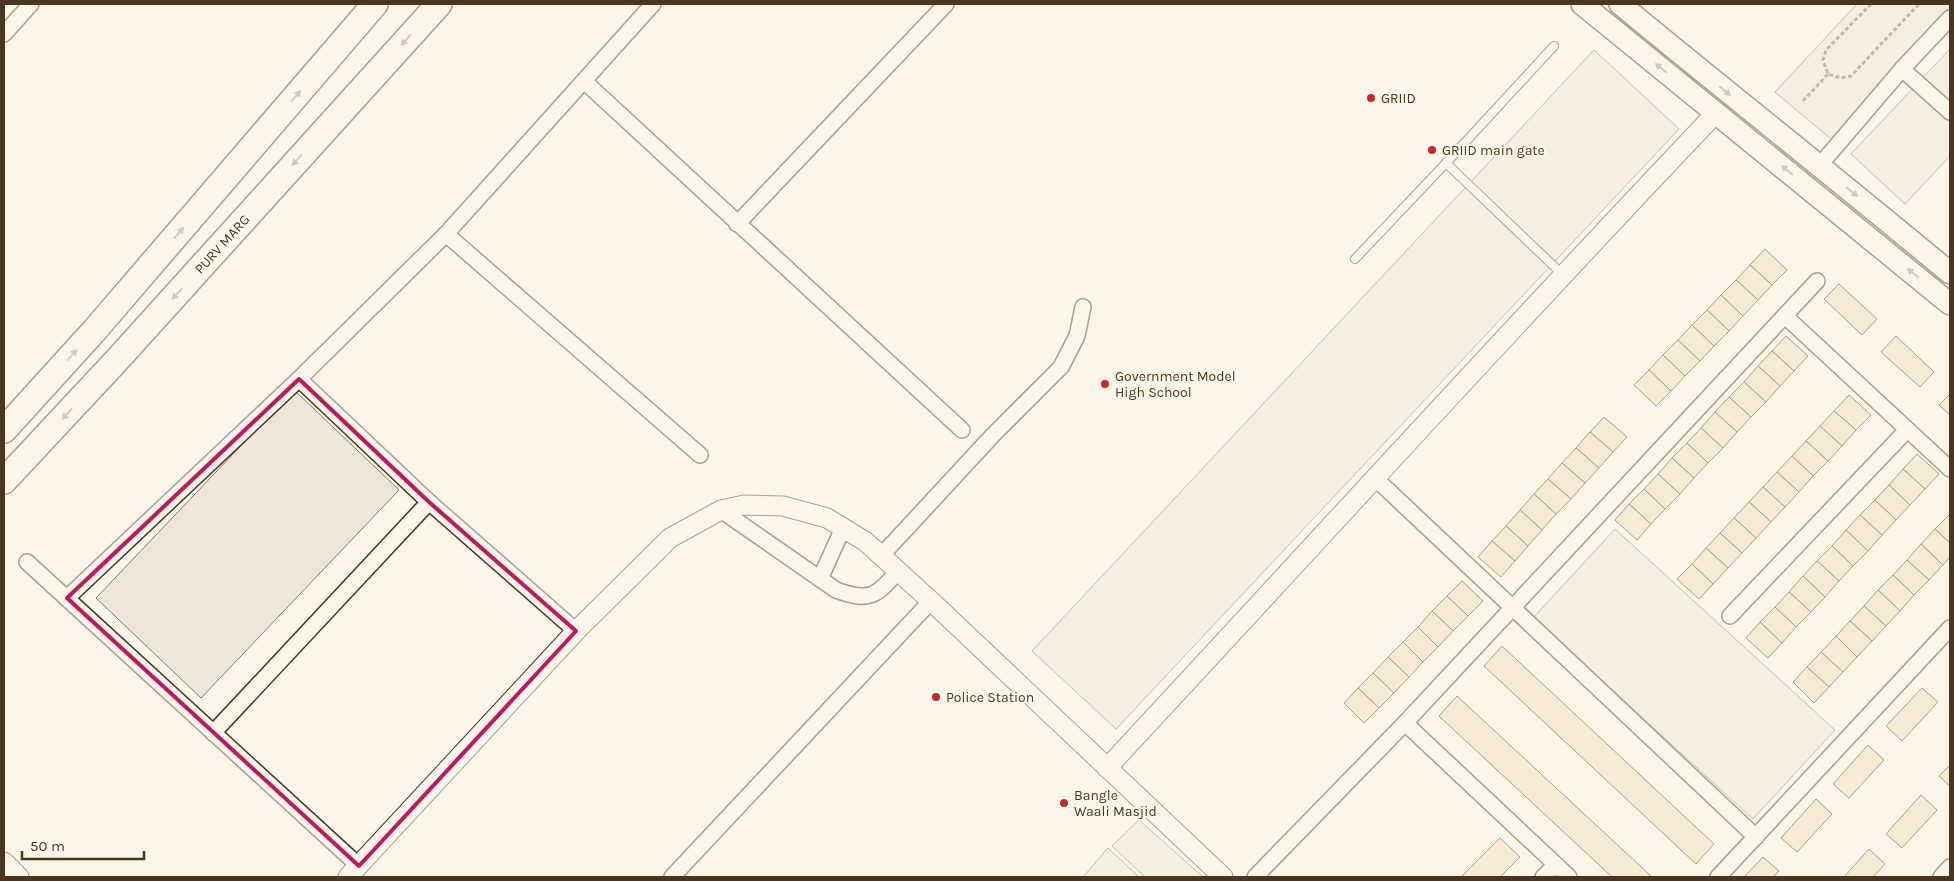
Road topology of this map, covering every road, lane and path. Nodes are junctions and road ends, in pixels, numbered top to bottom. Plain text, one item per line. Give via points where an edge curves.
1 (31, 4) edge
2 (375, 4) edge
3 (439, 4) edge
4 (653, 4) edge
5 (946, 4) edge
6 (1582, 4) edge
7 (1620, 4) edge
8 (1871, 4) edge
9 (1919, 4) edge
10 (1950, 18) edge
11 (4, 34) edge
12 (1554, 46) dead end
13 (1902, 69) junction
14 (1828, 74) junction
15 (584, 80) junction
16 (1802, 101) dead end
17 (1950, 112) edge
18 (1716, 113) junction
19 (1446, 163) junction
20 (1820, 165) junction
21 (737, 224) junction
22 (446, 234) junction
23 (1355, 259) dead end
24 (1950, 273) edge
25 (1562, 274) junction
26 (1817, 281) dead end
27 (1950, 304) edge
28 (1083, 307) dead end
29 (1785, 316) junction
30 (299, 379) junction
31 (4, 430) edge
32 (962, 430) dead end
33 (1907, 430) junction
34 (700, 456) dead end
35 (1950, 469) edge
36 (1376, 479) junction
37 (4, 481) edge
38 (429, 502) junction
39 (721, 510) junction
40 (843, 528) junction
41 (881, 556) junction
42 (27, 562) dead end
43 (898, 571) junction
44 (820, 579) junction
45 (67, 598) junction
46 (931, 601) junction
47 (1512, 609) junction
48 (1730, 616) dead end
49 (1950, 628) edge
50 (576, 630) junction
51 (1405, 723) junction
52 (214, 732) junction
53 (1107, 768) junction
54 (1756, 837) junction
55 (4, 862) edge
56 (1555, 865) junction
57 (1950, 867) edge
58 (354, 871) edge
59 (19, 877) edge
60 (672, 877) edge
61 (1223, 877) edge
62 (1255, 877) edge
63 (1543, 877) edge
64 (1569, 877) edge
65 (1718, 877) edge
66 (1941, 877) edge

1 - 11 street
31 -> 2 highway via 94,331
3 -> 37 highway, PURV MARG
4 - 15 street
5 - 21 street
18 -> 6 main road
7 -> 20 main road
8 - 14 path via 1826,50 1823,60
9 - 14 path via 1851,76 1841,78
10 - 13 street
12 - 19 lane
13 - 17 street
13 - 20 street
14 - 16 path
15 - 21 street
15 - 22 street
18 - 25 street
27 -> 18 main road
19 - 23 lane
19 - 25 lane
20 -> 24 main road
21 - 32 street
22 - 30 street
22 - 34 street
25 - 36 street
26 - 29 street
28 - 41 street via 1077,336 1061,367
29 - 33 street
29 - 47 street
30 - 38 street
30 - 45 street
33 - 35 street
33 - 48 street
36 - 47 street
36 - 53 street
38 - 50 street
38 - 52 street
39 - 40 street via 744,505 783,506 827,518
39 - 44 street
39 - 50 street via 670,538
40 - 41 street
40 - 44 street
41 - 43 street
42 - 45 street
43 - 44 street via 883,589 873,595 853,596
43 - 46 street
45 - 52 street
46 - 53 street
46 - 60 street
47 - 51 street
47 - 54 street
49 - 54 street
50 - 58 street
51 - 56 street
51 - 62 street
52 - 58 street
53 - 61 street
54 - 65 street
55 - 59 street
56 - 63 street
56 - 64 street
57 - 66 street

